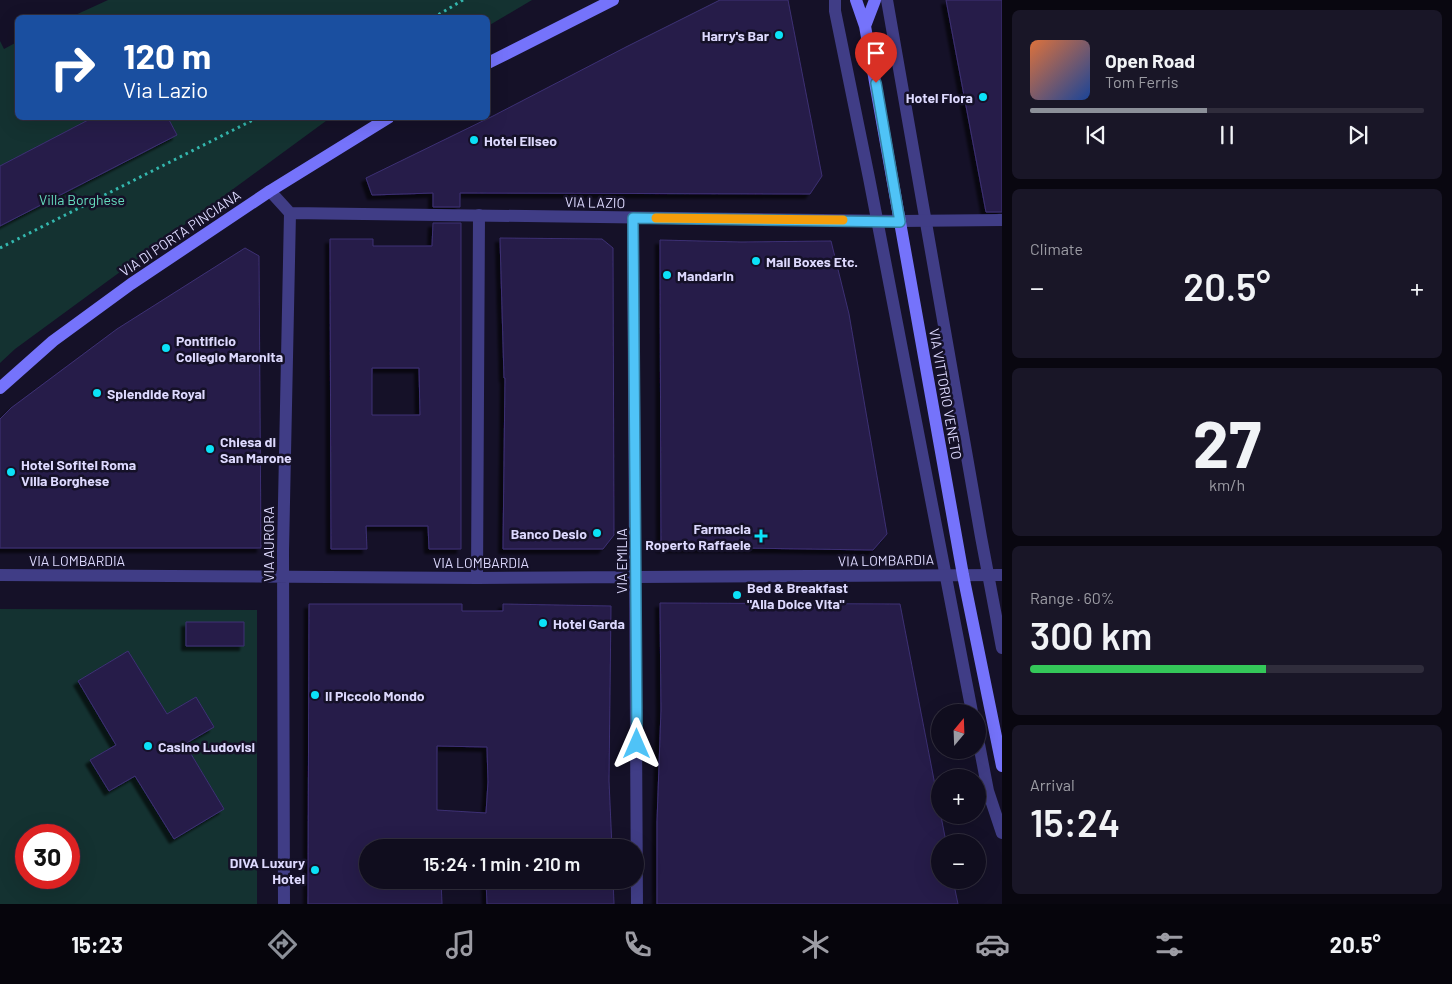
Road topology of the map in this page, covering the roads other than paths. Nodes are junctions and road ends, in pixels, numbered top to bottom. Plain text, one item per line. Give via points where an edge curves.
1 (613, 0) edge
2 (835, 0) edge
3 (856, 0) edge
4 (875, 0) edge
5 (887, 0) edge
6 (865, 26) junction
7 (490, 62) edge
8 (385, 120) edge
9 (270, 191) junction
10 (290, 213) junction
11 (479, 215) junction
12 (633, 218) junction
13 (1002, 220) edge
14 (877, 221) junction
15 (926, 221) junction
16 (900, 222) junction
17 (0, 388) edge
18 (0, 575) edge
19 (945, 575) junction
20 (963, 575) junction
21 (988, 575) junction
22 (1002, 575) edge
23 (283, 576) junction
24 (636, 577) junction
25 (478, 578) junction
26 (1002, 648) edge
27 (970, 704) edge
28 (982, 759) edge
29 (1002, 766) edge
30 (1002, 833) edge
31 (284, 904) edge
32 (637, 904) edge

1 - 7 main road
2 - 14 street
3 - 6 main road, VIA VITTORIO VENETO
4 - 6 main road
5 - 15 street, VIA VITTORIO VENETO
6 - 16 main road, VIA VITTORIO VENETO
8 - 9 main road, VIA DI PORTA PINCIANA
9 - 10 street
9 - 17 main road, VIA DI PORTA PINCIANA via 131,284 53,341
10 - 11 street, VIA LAZIO
10 - 23 street, VIA AURORA
11 - 12 street, VIA LAZIO
11 - 25 street
12 - 14 street, VIA LAZIO
12 - 24 street, VIA EMILIA
13 - 15 street, VIA LAZIO
14 - 16 street, VIA LAZIO
14 - 19 street
15 - 16 street, VIA LAZIO
15 - 21 street, VIA VITTORIO VENETO
16 - 20 main road, VIA VITTORIO VENETO
18 - 23 street, VIA LOMBARDIA
19 - 20 street, VIA LOMBARDIA
19 - 24 street, VIA LOMBARDIA
19 - 27 street
20 - 21 street, VIA LOMBARDIA
20 - 29 main road, VIA VITTORIO VENETO
21 - 22 street, VIA LOMBARDIA
21 - 26 street, VIA VITTORIO VENETO
23 - 25 street, VIA LOMBARDIA
23 - 31 street, VIA AURORA
24 - 25 street, VIA LOMBARDIA
24 - 32 street, VIA EMILIA
28 - 30 street via 988,792

